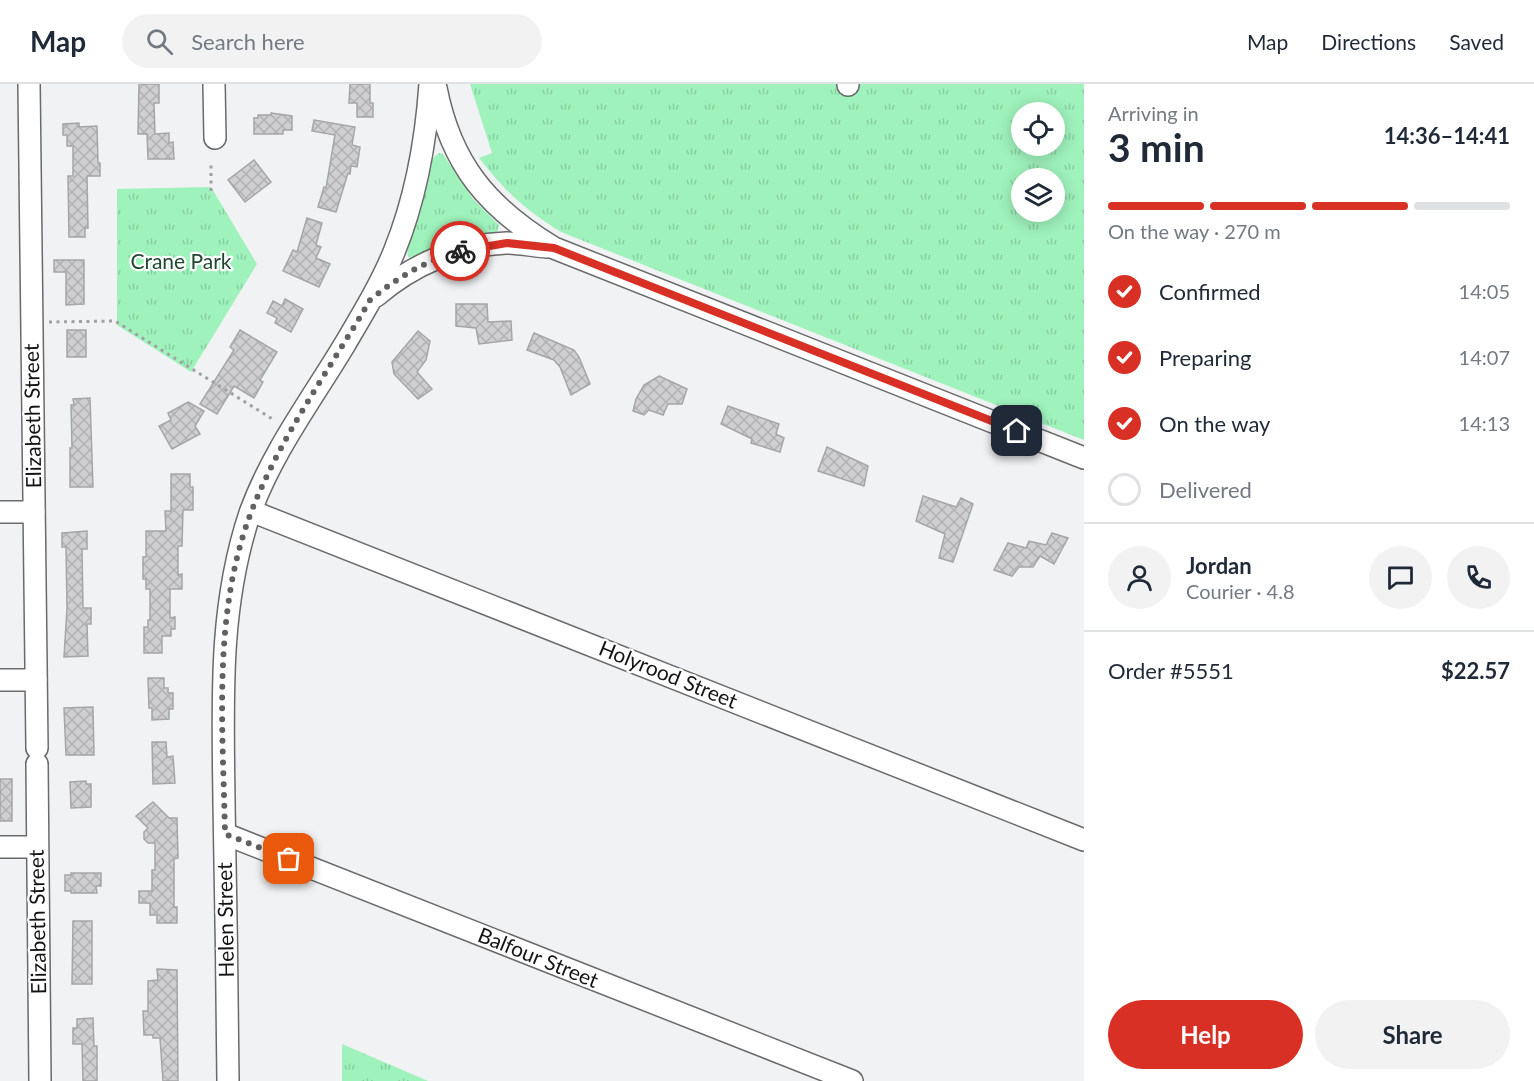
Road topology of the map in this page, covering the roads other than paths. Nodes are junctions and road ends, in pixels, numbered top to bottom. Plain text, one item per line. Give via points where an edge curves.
1 (29, 84) edge
2 (214, 84) edge
3 (430, 84) edge
4 (435, 84) edge
5 (215, 138) dead end
6 (554, 248) junction
7 (370, 300) junction
8 (1084, 458) edge
9 (251, 511) junction
10 (0, 512) edge
11 (34, 512) junction
12 (0, 680) edge
13 (36, 680) junction
14 (225, 834) junction
15 (1084, 840) edge
16 (0, 847) edge
17 (37, 847) junction
18 (40, 1081) edge
19 (228, 1081) edge
20 (852, 1081) edge

1 - 11 street, Elizabeth Street
2 - 5 street
3 - 7 street, Helen Street via 415,189 394,254
4 - 6 street via 452,141 469,174 501,211
6 - 7 street via 507,243 462,250 411,270
6 - 8 street
7 - 9 street, Helen Street via 273,462
9 - 14 street, Helen Street via 238,554 224,643
9 - 15 street, Holyrood Street
10 - 11 street
11 - 13 street, Elizabeth Street
12 - 13 street
13 - 17 street, Elizabeth Street
14 - 19 street, Helen Street
14 - 20 street, Balfour Street
16 - 17 street
17 - 18 street, Elizabeth Street

